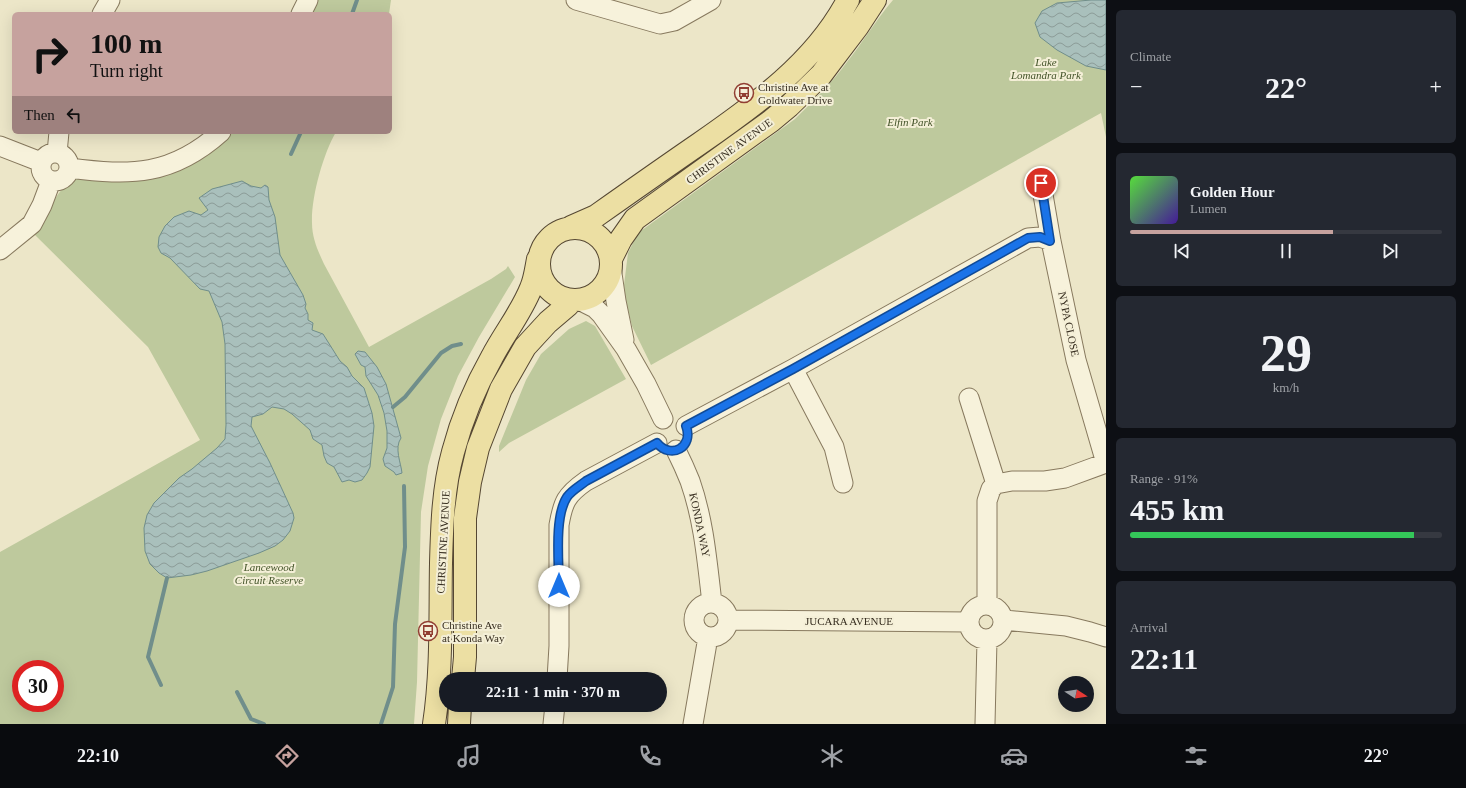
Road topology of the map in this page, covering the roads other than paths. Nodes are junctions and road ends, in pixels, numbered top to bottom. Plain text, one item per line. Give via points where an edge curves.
1 (110, 0) edge
2 (308, 0) edge
3 (576, 0) edge
4 (710, 0) edge
5 (848, 0) edge
6 (875, 0) edge
7 (103, 12) edge
8 (302, 12) edge
9 (58, 134) edge
10 (219, 134) edge
11 (0, 146) edge
12 (49, 158) junction
13 (69, 168) junction
14 (51, 181) junction
15 (1041, 183) dead end
16 (571, 227) junction
17 (1050, 241) junction
18 (0, 250) edge
19 (538, 259) junction
20 (611, 263) junction
21 (575, 300) junction
22 (626, 349) junction
23 (793, 369) junction
24 (968, 398) dead end
25 (663, 419) junction
26 (686, 426) junction
27 (657, 443) junction
28 (676, 450) junction
29 (1106, 463) edge
30 (843, 483) dead end
31 (996, 484) junction
32 (712, 602) junction
33 (987, 605) junction
34 (729, 620) junction
35 (1004, 620) junction
36 (969, 622) junction
37 (708, 637) junction
38 (1106, 637) edge
39 (987, 640) junction
40 (464, 672) edge
41 (558, 672) edge
42 (459, 712) edge
43 (554, 712) edge
44 (434, 724) edge
45 (458, 724) edge
46 (553, 724) edge
47 (693, 724) edge
48 (985, 724) edge

1 - 7 street
2 - 8 street
3 - 4 street via 660,24 674,21
5 - 16 main road, CHRISTINE AVENUE via 837,19 810,52 789,75 754,105 596,216
6 - 20 main road, CHRISTINE AVENUE via 844,46 808,89 771,120 635,219 621,239
9 - 12 street
10 - 13 street via 191,155 173,164 135,172
11 - 12 street
12 - 13 street via 65,158
12 - 14 street via 41,171
13 - 14 street via 68,173 59,181
14 - 18 street via 32,224
15 - 17 street, NYPA CLOSE
16 - 19 main road via 555,233 546,241
16 - 20 main road via 582,228 601,239 608,248
17 - 23 street via 1040,237 1028,238
17 - 29 street, NYPA CLOSE via 1076,360
19 - 21 main road via 542,282 550,291 559,297
19 - 44 main road, CHRISTINE AVENUE via 532,287 473,393 452,453 443,510 440,674
20 - 21 main road via 608,279 601,289 591,296
20 - 22 street
21 - 22 street via 595,308
21 - 40 main road, CHRISTINE AVENUE via 548,322 525,347 501,389 478,448 465,518
22 - 25 street
23 - 26 street
23 - 30 street via 834,447
24 - 31 street
25 - 26 street via 673,417
25 - 27 street via 655,427 654,438
26 - 28 street via 686,441
27 - 28 street via 665,450
27 - 41 street via 586,481 567,497 559,525 560,646
28 - 32 street, KONDA WAY via 690,480 699,511
29 - 31 street via 1066,478
31 - 33 street via 990,489 987,501
32 - 34 street via 725,610
32 - 37 street via 701,606 695,615 695,627 698,632
33 - 35 street via 1000,611
33 - 36 street via 977,608
34 - 36 street, JUCARA AVENUE
34 - 37 street via 722,633
35 - 38 street via 1066,626
35 - 39 street via 998,636
36 - 39 street via 976,636
37 - 47 street
39 - 48 street
42 - 45 main road
43 - 46 street

